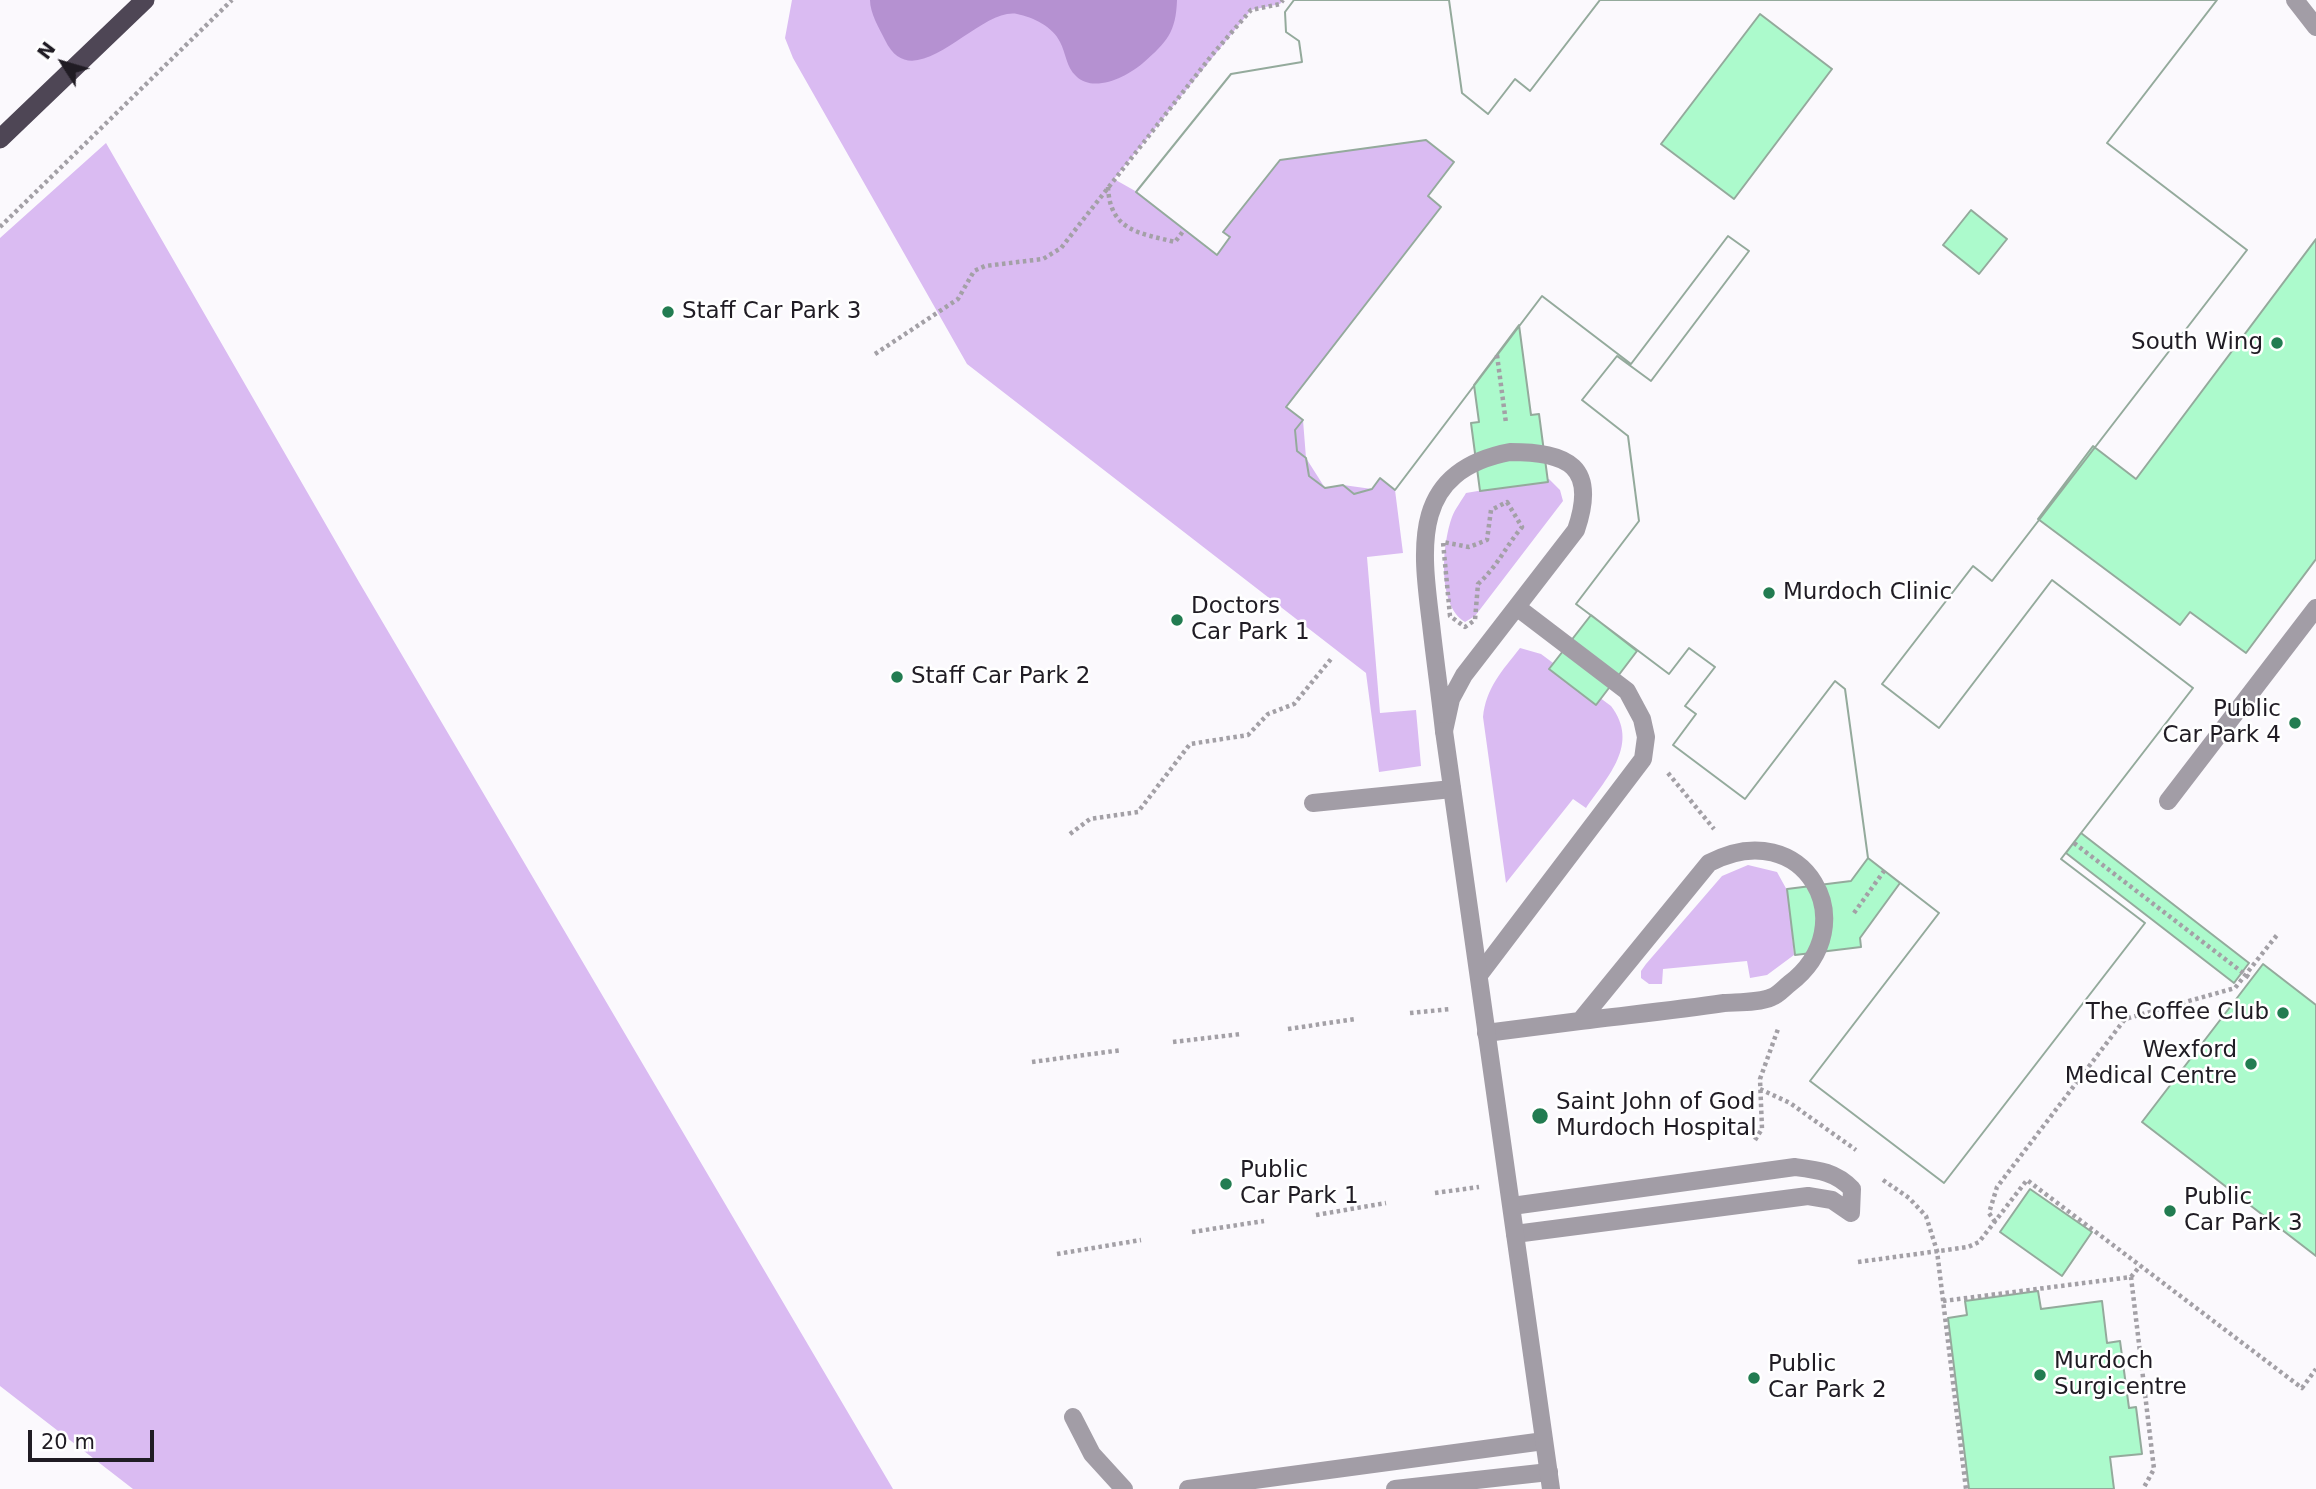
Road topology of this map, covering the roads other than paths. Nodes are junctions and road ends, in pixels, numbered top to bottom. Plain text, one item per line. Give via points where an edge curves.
1 (145, 0) edge
2 (2295, 0) edge
3 (2316, 27) edge
4 (0, 139) edge
5 (1518, 607) junction
6 (2316, 608) edge
7 (1444, 731) junction
8 (1452, 789) junction
9 (2168, 802) dead end
10 (1313, 803) dead end
11 (1479, 975) junction
12 (1580, 1021) junction
13 (1486, 1033) junction
14 (1512, 1206) junction
15 (1515, 1234) junction
16 (1073, 1417) dead end
17 (1544, 1441) junction
18 (1550, 1481) edge
19 (1199, 1488) edge
20 (1402, 1488) edge
21 (1124, 1489) edge

1 - 4 highway
2 - 3 street
5 - 7 street via 1464,675 1451,699
5 - 7 street via 1576,530 1584,494 1573,465 1559,456 1510,452 1484,457 1459,470 1429,516 1423,561
5 - 11 street via 1627,691 1646,737 1643,759
6 - 9 street
7 - 8 street
8 - 10 street
8 - 11 street
11 - 13 street
12 - 12 street via 1709,863 1731,852 1768,850 1803,867 1818,889 1824,920 1818,951 1798,977 1772,997
12 - 13 street
13 - 14 street
14 - 15 street
14 - 15 street via 1795,1167 1822,1170 1840,1177 1852,1189 1851,1213 1832,1200 1808,1196
15 - 17 street
16 - 21 street via 1092,1454
17 - 18 street
17 - 19 street
18 - 20 street

